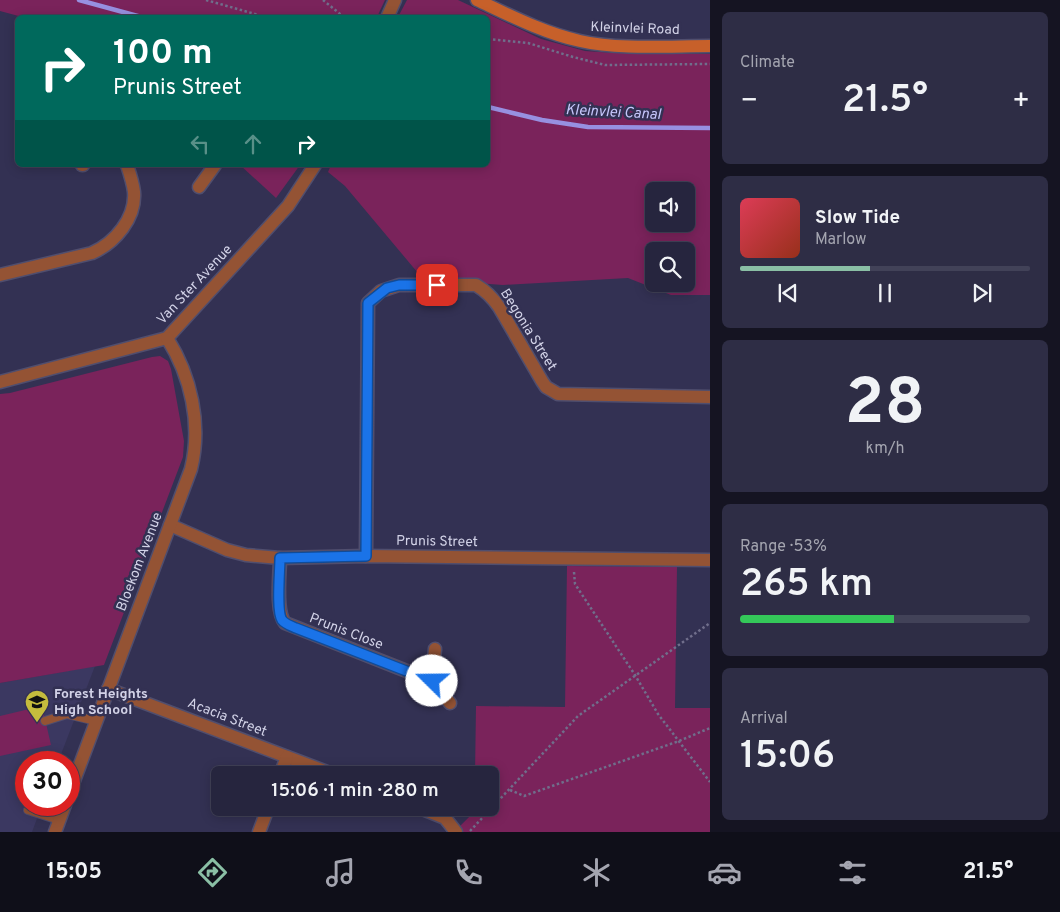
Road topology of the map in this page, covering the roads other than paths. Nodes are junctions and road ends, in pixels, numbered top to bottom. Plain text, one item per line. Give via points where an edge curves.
1 (395, 0) edge
2 (478, 0) edge
3 (388, 15) edge
4 (710, 46) edge
5 (128, 167) edge
6 (214, 167) edge
7 (314, 167) edge
8 (199, 188) dead end
9 (0, 275) edge
10 (167, 338) junction
11 (0, 382) edge
12 (710, 396) edge
13 (170, 525) junction
14 (366, 556) junction
15 (280, 558) junction
16 (710, 560) edge
17 (435, 649) dead end
18 (432, 681) junction
19 (108, 689) junction
20 (450, 703) dead end
21 (46, 721) dead end
22 (96, 721) junction
23 (287, 756) junction
24 (80, 764) edge
25 (283, 766) edge
26 (312, 766) edge
27 (39, 816) edge
28 (265, 816) edge
29 (439, 816) edge
30 (57, 826) edge
31 (260, 832) edge
32 (456, 832) edge

1 - 3 street
2 - 4 street, Kleinvlei Road via 547,32 582,42 613,46
5 - 9 street via 134,190 133,206 125,225 102,249
6 - 8 street
7 - 10 street, Van Ster Avenue via 288,206
10 - 11 street, Van Ster Avenue
10 - 13 street, Bloekom Avenue via 178,355 196,424 195,454
12 - 14 street, Begonia Street via 558,394 546,387 499,307 483,289 476,285 399,285 387,288 368,303
13 - 15 street, Prunis Street via 227,550
13 - 19 street, Bloekom Avenue
14 - 15 street, Prunis Street
14 - 16 street, Prunis Street
15 - 18 street, Prunis Close via 279,609 280,618 285,623
17 - 18 street
18 - 20 street, Prunis Close
19 - 22 street, Bloekom Avenue
19 - 23 street, Acacia Street
21 - 22 lane via 67,714
22 - 24 street, Bloekom Avenue
23 - 25 street
23 - 26 street, Acacia Street
27 - 30 lane
28 - 31 street
29 - 32 street

